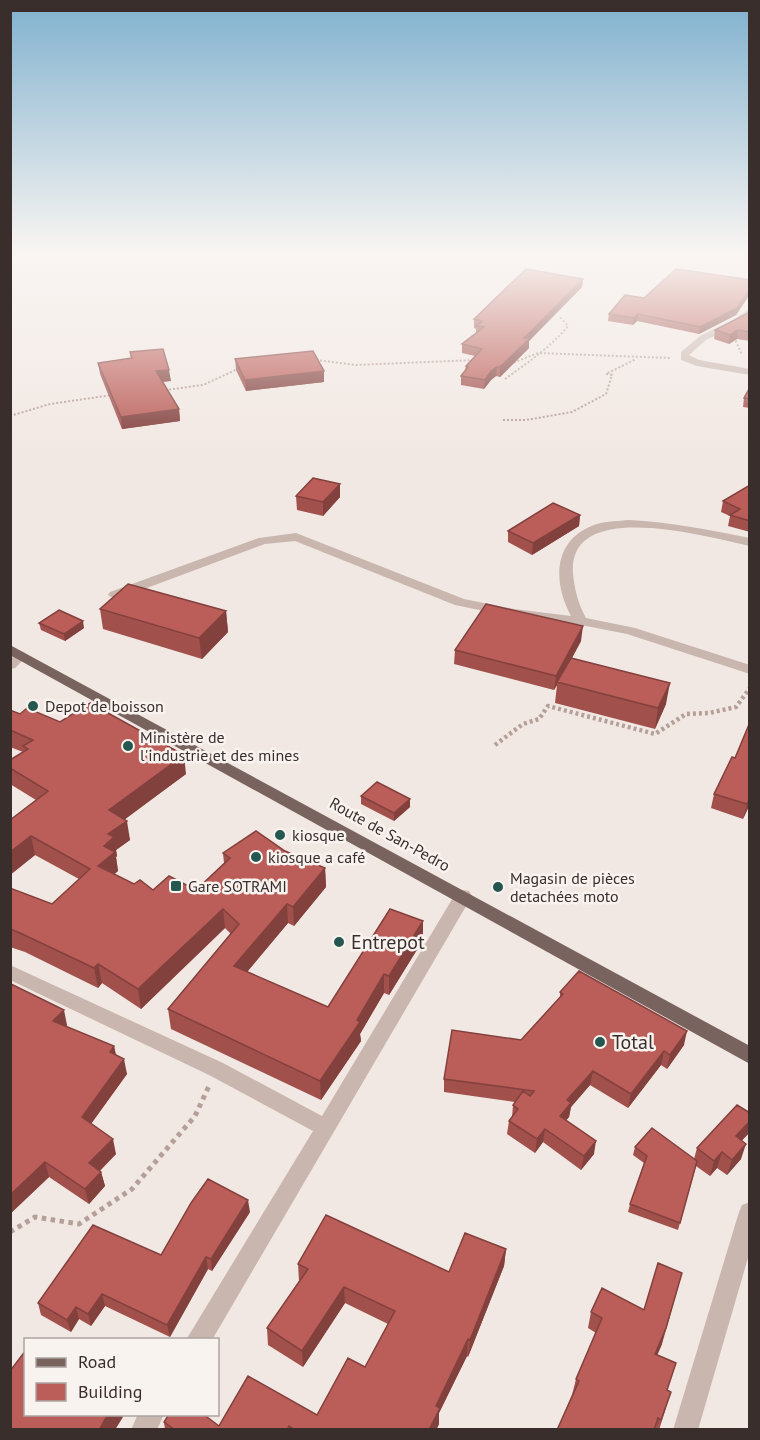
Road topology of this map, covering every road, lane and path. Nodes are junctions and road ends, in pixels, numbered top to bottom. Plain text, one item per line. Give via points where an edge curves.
1 (561, 318) edge
2 (741, 318) edge
3 (538, 353) junction
4 (637, 358) junction
5 (685, 358) junction
6 (312, 359) edge
7 (481, 361) edge
8 (509, 364) edge
9 (251, 366) edge
10 (750, 372) edge
11 (505, 379) dead end
12 (165, 390) edge
13 (113, 395) edge
14 (10, 416) edge
15 (503, 420) dead end
16 (750, 542) edge
17 (115, 595) edge
18 (581, 621) junction
19 (14, 656) edge
20 (750, 670) edge
21 (750, 688) edge
22 (495, 746) dead end
23 (463, 896) junction
24 (10, 972) edge
25 (750, 1056) edge
26 (216, 1069) junction
27 (326, 1128) junction
28 (750, 1212) edge
29 (10, 1232) edge
30 (199, 1338) edge
31 (151, 1416) edge
32 (143, 1430) edge
33 (685, 1430) edge

1 - 3 path via 568,326
2 - 5 street via 703,338 684,354
3 - 4 path
3 - 8 path
3 - 11 path
4 - 5 path
4 - 15 path via 606,374 612,375 606,394 572,412
5 - 10 street
6 - 7 path via 363,365
9 - 12 path via 203,385
13 - 14 path via 50,404
16 - 18 street via 660,525 598,526 579,536 568,551 565,566 568,591
17 - 18 street via 263,541 296,537 451,599 514,613
18 - 20 street via 630,631
19 - 23 main road, Route de San-Pedro
21 - 22 path via 736,707 686,714 655,734 548,706 539,719 523,724
23 - 25 main road, Route de San-Pedro
23 - 27 street
24 - 26 street
26 - 27 street
26 - 29 path via 195,1116 132,1189 79,1224 35,1217
27 - 30 street
28 - 33 street
31 - 32 street

